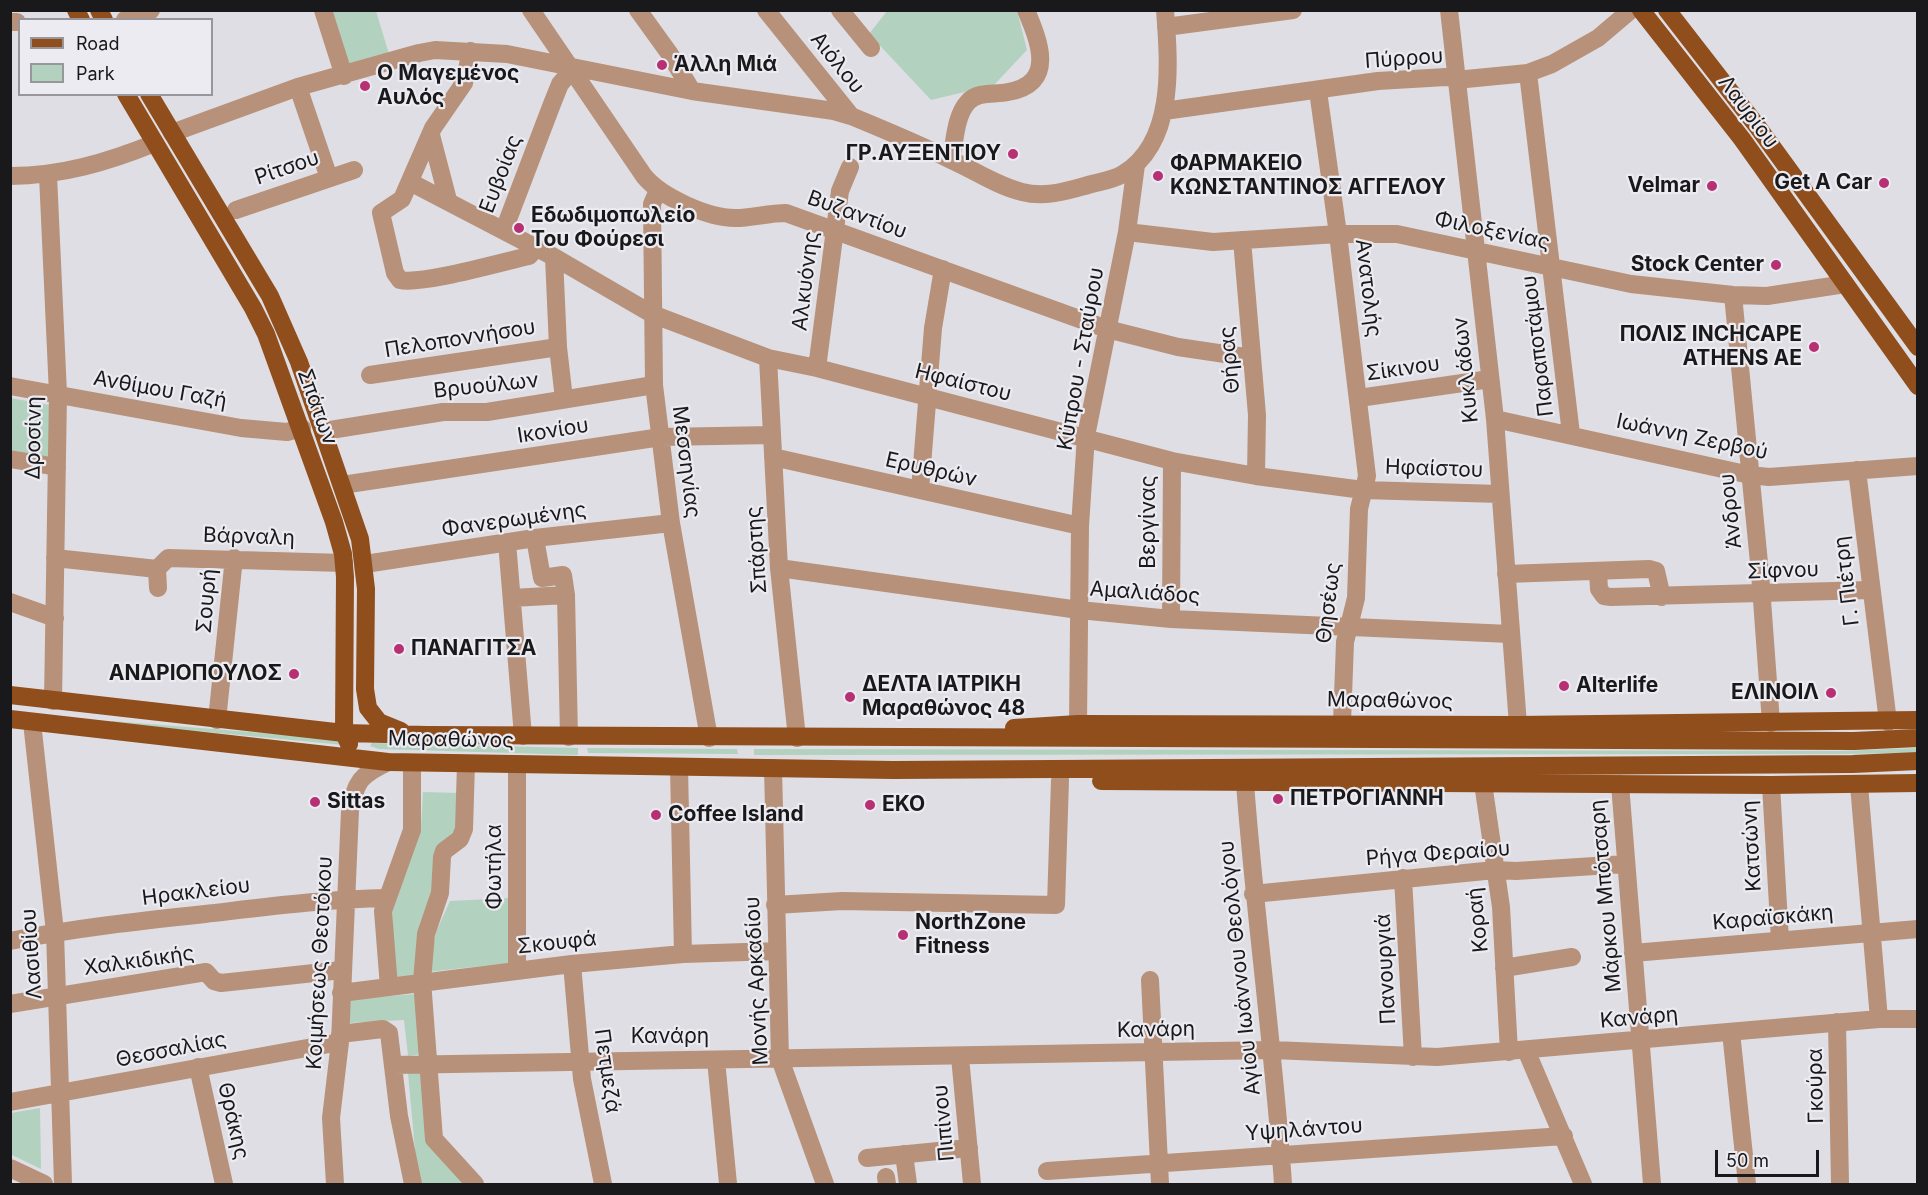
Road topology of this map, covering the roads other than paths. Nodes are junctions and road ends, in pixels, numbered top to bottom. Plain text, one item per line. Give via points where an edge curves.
1 (151, 10) edge
2 (323, 10) edge
3 (531, 10) edge
4 (638, 10) edge
5 (766, 10) edge
6 (840, 10) edge
7 (1026, 10) edge
8 (1293, 10) edge
9 (1449, 10) edge
10 (1631, 10) edge
11 (1641, 10) edge
12 (1667, 10) edge
13 (130, 18) edge
14 (1166, 19) edge
15 (871, 48) dead end
16 (471, 51) junction
17 (573, 69) junction
18 (1528, 73) junction
19 (344, 76) junction
20 (1458, 79) junction
21 (306, 86) junction
22 (692, 91) junction
23 (1318, 91) junction
24 (127, 96) edge
25 (150, 96) edge
26 (1164, 111) junction
27 (851, 116) junction
28 (172, 134) junction
29 (430, 135) junction
30 (155, 143) junction
31 (951, 159) junction
32 (1136, 165) junction
33 (850, 166) dead end
34 (354, 170) dead end
35 (48, 175) junction
36 (10, 176) edge
37 (329, 178) junction
38 (410, 182) junction
39 (658, 190) junction
40 (448, 200) junction
41 (236, 210) dead end
42 (504, 230) junction
43 (835, 231) junction
44 (1127, 232) junction
45 (1338, 234) junction
46 (1242, 240) junction
47 (536, 248) junction
48 (1476, 250) junction
49 (554, 257) junction
50 (1551, 266) junction
51 (943, 269) junction
52 (1845, 284) junction
53 (1732, 295) junction
54 (652, 314) junction
55 (1107, 329) junction
56 (1917, 346) edge
57 (558, 347) junction
58 (768, 358) junction
59 (1252, 358) junction
60 (1899, 360) junction
61 (817, 368) junction
62 (370, 375) dead end
63 (1490, 379) junction
64 (654, 385) junction
65 (10, 386) edge
66 (1917, 386) edge
67 (58, 394) junction
68 (929, 398) junction
69 (1359, 398) junction
70 (564, 399) junction
71 (1495, 419) junction
72 (302, 429) junction
73 (324, 431) junction
74 (1571, 434) junction
75 (772, 435) junction
76 (1086, 436) junction
77 (661, 437) junction
78 (773, 457) junction
79 (10, 459) edge
80 (1172, 461) junction
81 (1917, 466) edge
82 (57, 467) junction
83 (1857, 470) junction
84 (1750, 475) junction
85 (1256, 476) junction
86 (342, 485) junction
87 (920, 490) junction
88 (1363, 490) junction
89 (1500, 494) junction
90 (671, 523) junction
91 (1080, 526) junction
92 (535, 538) junction
93 (507, 542) junction
94 (55, 558) junction
95 (234, 558) junction
96 (344, 563) junction
97 (364, 564) junction
98 (779, 568) junction
99 (157, 569) junction
100 (1598, 571) junction
101 (1506, 574) junction
102 (543, 587) junction
103 (158, 588) dead end
104 (1871, 590) junction
105 (1761, 594) junction
106 (1662, 597) junction
107 (512, 598) junction
108 (10, 602) edge
109 (1079, 610) junction
110 (55, 618) junction
111 (1171, 619) junction
112 (1348, 626) junction
113 (1510, 634) junction
114 (10, 695) edge
115 (53, 701) junction
116 (10, 719) edge
117 (217, 720) junction
118 (1917, 720) edge
119 (32, 722) junction
120 (1888, 722) junction
121 (1342, 723) junction
122 (1770, 723) junction
123 (1078, 724) junction
124 (1518, 725) junction
125 (344, 733) junction
126 (426, 735) junction
127 (523, 736) junction
128 (570, 736) junction
129 (710, 738) junction
130 (797, 738) junction
131 (1917, 738) edge
132 (862, 739) junction
133 (369, 760) junction
134 (1917, 761) edge
135 (388, 762) junction
136 (412, 763) junction
137 (466, 764) junction
138 (517, 764) junction
139 (679, 767) junction
140 (773, 768) junction
141 (893, 770) junction
142 (1060, 780) junction
143 (1245, 783) junction
144 (1483, 783) junction
145 (1917, 783) edge
146 (1620, 784) junction
147 (1771, 785) junction
148 (1859, 785) junction
149 (1626, 864) junction
150 (1495, 870) junction
151 (1403, 878) junction
152 (1253, 894) junction
153 (387, 898) junction
154 (345, 899) junction
155 (775, 905) junction
156 (1917, 929) edge
157 (55, 932) junction
158 (1872, 932) junction
159 (10, 940) edge
160 (1780, 940) junction
161 (777, 951) junction
162 (1633, 953) junction
163 (683, 954) junction
164 (1572, 957) dead end
165 (572, 964) junction
166 (1504, 968) junction
167 (517, 969) junction
168 (342, 970) junction
169 (1150, 980) dead end
170 (422, 981) junction
171 (389, 987) junction
172 (341, 993) junction
173 (58, 996) junction
174 (10, 1004) edge
175 (1879, 1019) junction
176 (1917, 1019) edge
177 (1837, 1022) junction
178 (1731, 1032) junction
179 (340, 1038) junction
180 (1642, 1040) junction
181 (1273, 1050) junction
182 (1517, 1051) junction
183 (1155, 1052) junction
184 (960, 1056) junction
185 (1413, 1057) junction
186 (780, 1059) junction
187 (581, 1060) junction
188 (716, 1060) junction
189 (427, 1063) junction
190 (393, 1065) junction
191 (198, 1067) junction
192 (60, 1094) junction
193 (10, 1102) edge
194 (1564, 1136) junction
195 (969, 1148) junction
196 (1281, 1153) junction
197 (904, 1154) junction
198 (867, 1158) dead end
199 (1160, 1164) junction
200 (10, 1168) edge
201 (1047, 1171) dead end
202 (601, 1184) edge
203 (44, 1185) edge
204 (63, 1185) edge
205 (224, 1185) edge
206 (335, 1185) edge
207 (413, 1185) edge
208 (476, 1185) edge
209 (728, 1185) edge
210 (825, 1185) edge
211 (908, 1185) edge
212 (972, 1185) edge
213 (1160, 1185) edge
214 (1283, 1185) edge
215 (1583, 1185) edge
216 (1652, 1185) edge
217 (1747, 1185) edge
218 (1840, 1185) edge

1 - 13 street
2 - 19 street
3 - 17 street, Βυζαντίου
4 - 22 street
5 - 27 street, Αιόλου
6 - 15 street
7 - 31 street via 1040,46 1038,72 1021,88 970,100 959,117
8 - 14 street
9 - 20 street, Κυκλάδων
10 - 18 street, Πύρρου via 1598,38
11 - 52 main road, Λαυρίου via 1742,139
12 - 56 main road, Λαυρίου
14 - 26 street, Κύπρου - Σταύρου via 1168,66
16 - 17 street via 507,54
16 - 19 street via 419,53
16 - 29 street via 464,83
17 - 22 street
17 - 39 street, Βυζαντίου via 644,176
17 - 42 street, Ευβοίας via 560,84
18 - 20 street, Πύρρου
18 - 50 street, Παραποτάμου
19 - 21 street
20 - 23 street, Πύρρου via 1378,81
20 - 48 street, Κυκλάδων
21 - 28 street
21 - 37 street
22 - 27 street via 804,105
23 - 26 street, Πύρρου
23 - 45 street, Ανατολής
24 - 30 main road, Σπάτων
25 - 28 main road, Σπάτων
26 - 32 street, Κύπρου - Σταύρου via 1153,141
27 - 31 street
28 - 73 main road, Σπάτων via 270,296
29 - 38 street
29 - 40 street
30 - 35 street via 117,158
30 - 72 main road, Σπάτων via 253,308
31 - 32 street via 1019,192 1045,195 1121,175
32 - 44 street, Κύπρου - Σταύρου
33 - 43 street, Αλκυόνης via 840,190
34 - 37 street, Ρίτσου
35 - 36 street
35 - 67 street, Δροσίνη
37 - 41 street, Ρίτσου
38 - 40 street, Ηφαίστου
38 - 47 street via 402,199 380,215 395,273 404,281 529,256
39 - 43 street, Βυζαντίου via 711,215 732,218 786,213
39 - 54 street, Μεσσηνίας via 652,204
40 - 42 street, Ηφαίστου
42 - 47 street, Ηφαίστου
43 - 51 street, Βυζαντίου
43 - 61 street, Αλκυόνης
44 - 46 street, Φιλοξενίας via 1213,242
44 - 55 street, Κύπρου - Σταύρου
45 - 46 street, Φιλοξενίας
45 - 48 street, Φιλοξενίας via 1397,234
45 - 69 street, Ανατολής
46 - 59 street, Θήρας
47 - 49 street, Ηφαίστου
48 - 50 street, Φιλοξενίας
48 - 63 street, Κυκλάδων
49 - 54 street, Ηφαίστου
49 - 57 street
50 - 53 street, Φιλοξενίας via 1631,284
50 - 74 street, Παραποτάμου
51 - 55 street, Βυζαντίου
51 - 68 street via 933,328
52 - 53 street, Φιλοξενίας via 1767,296
52 - 60 main road, Λαυρίου
53 - 84 street, Άνδρου
54 - 58 street, Ηφαίστου
54 - 64 street, Μεσσηνίας
55 - 59 street, Βυζαντίου via 1178,347
55 - 76 street, Κύπρου - Σταύρου
56 - 60 street, Λαυρίου
57 - 62 street, Πελοποννήσου
57 - 70 street
58 - 61 street, Ηφαίστου
58 - 75 street, Σπάρτης
59 - 85 street, Θήρας via 1257,415
60 - 66 main road, Λαυρίου
61 - 68 street, Ηφαίστου
63 - 69 street, Σίκινου
63 - 71 street, Κυκλάδων
64 - 70 street, Βρυούλων
64 - 77 street, Μεσσηνίας
65 - 67 street, Ανθίμου Γαζή
67 - 72 street, Ανθίμου Γαζή via 241,428 271,432
67 - 82 street, Δροσίνη
68 - 76 street, Ηφαίστου
68 - 87 street
69 - 88 street, Ανατολής via 1367,476
70 - 73 street, Βρυούλων via 487,412 443,412
71 - 74 street, Ιωάννη Ζερβού
71 - 89 street, Κυκλάδων
72 - 96 main road, Σπάτων
73 - 86 main road, Σπάτων
74 - 84 street, Ιωάννη Ζερβού
75 - 77 street, Ικονίου
75 - 78 street, Σπάρτης
76 - 80 street, Ηφαίστου
76 - 91 street, Κύπρου - Σταύρου
77 - 86 street, Ικονίου
77 - 90 street, Μεσσηνίας
78 - 87 street, Ερυθρών
78 - 98 street, Σπάρτης
79 - 82 street
80 - 85 street, Ηφαίστου
80 - 111 street, Βεργίνας
81 - 83 street, Ιωάννη Ζερβού
82 - 94 street, Δροσίνη
83 - 84 street, Ιωάννη Ζερβού
83 - 104 street, Γ. Πιέτρη
84 - 105 street, Άνδρου
85 - 88 street, Ηφαίστου
86 - 97 main road, Σπάτων
87 - 91 street, Ερυθρών
88 - 89 street, Ηφαίστου
88 - 112 street, Θησέως via 1356,598
89 - 101 street, Κυκλάδων
90 - 92 street, Φανερωμένης
90 - 129 street, Μεσσηνίας
91 - 109 street, Κύπρου - Σταύρου
92 - 93 street, Φανερωμένης
92 - 102 street
93 - 97 street, Φανερωμένης
93 - 107 street
94 - 99 street, Βάρναλη
94 - 110 street, Δροσίνη
95 - 96 street, Βάρναλη
95 - 99 street, Βάρναλη via 168,558
95 - 117 street, Σουρή
96 - 125 main road, Σπάτων
97 - 126 main road, Σπάτων via 368,708 379,722
98 - 109 street, Αμαλιάδος
98 - 130 street, Σπάρτης
99 - 103 street
100 - 101 street
100 - 106 street, Σίφνου via 1599,589 1604,596
100 - 106 street via 1656,571
101 - 113 street, Κυκλάδων
102 - 107 street
102 - 128 street via 563,575
104 - 105 street, Σίφνου
104 - 120 street, Γ. Πιέτρη
105 - 106 street, Σίφνου
105 - 122 street, Άνδρου
107 - 127 street
108 - 110 street
109 - 111 street, Αμαλιάδος
109 - 123 street, Κύπρου - Σταύρου
110 - 115 street, Δροσίνη
111 - 112 street, Αμαλιάδος
112 - 113 street, Αμαλιάδος
112 - 121 street, Θησέως
113 - 124 street, Κυκλάδων
114 - 115 main road, Μαραθώνος
115 - 117 main road, Μαραθώνος
116 - 119 main road, Μαραθώνος
117 - 125 main road, Μαραθώνος
118 - 120 main road, Μαραθώνος
119 - 133 main road, Μαραθώνος
119 - 157 street, Λασιθίου
120 - 122 main road, Μαραθώνος
121 - 123 main road, Μαραθώνος
121 - 124 main road, Μαραθώνος
122 - 124 main road, Μαραθώνος
123 - 132 main road, Μαραθώνος
125 - 126 main road, Μαραθώνος
125 - 133 main road via 351,747
126 - 127 main road, Μαραθώνος
127 - 128 main road, Μαραθώνος
128 - 129 main road, Μαραθώνος
129 - 130 main road, Μαραθώνος
130 - 132 main road, Μαραθώνος
131 - 132 main road, Μαραθώνος
133 - 135 main road, Μαραθώνος
134 - 141 main road, Μαραθώνος
135 - 136 main road, Μαραθώνος
135 - 154 street, Κοιμήσεως Θεοτόκου via 368,772 354,791
136 - 137 main road, Μαραθώνος
136 - 153 street via 412,830
137 - 138 main road, Μαραθώνος
137 - 170 street via 464,829 460,839 442,857 440,893 426,934
138 - 139 main road, Μαραθώνος
138 - 167 street, Φωτήλα
139 - 140 main road, Μαραθώνος
139 - 163 street
140 - 141 main road, Μαραθώνος
140 - 155 street, Μονής Αρκαδίου
141 - 142 main road, Μαραθώνος via 940,778
142 - 143 main road, Μαραθώνος
142 - 155 street via 1056,905 843,901
143 - 144 main road, Μαραθώνος
143 - 152 street, Αγίου Ιωάννου Θεολόγου
144 - 146 main road, Μαραθώνος
144 - 150 street, Κοραή
145 - 148 main road, Μαραθώνος
146 - 147 main road, Μαραθώνος
146 - 149 street, Μάρκου Μπότσαρη
147 - 148 main road, Μαραθώνος
147 - 160 street, Κατσώνη
148 - 158 street
149 - 150 street, Ρήγα Φεραίου
149 - 162 street, Μάρκου Μπότσαρη
150 - 151 street, Ρήγα Φεραίου
150 - 166 street, Κοραή
151 - 152 street, Ρήγα Φεραίου
151 - 185 street, Πανουργιά
152 - 181 street, Αγίου Ιωάννου Θεολόγου
153 - 154 street, Ηρακλείου
153 - 171 street via 383,911
154 - 157 street, Ηρακλείου
154 - 168 street, Κοιμήσεως Θεοτόκου
155 - 161 street, Μονής Αρκαδίου
156 - 158 street, Καραϊσκάκη
157 - 159 street, Ηρακλείου
157 - 173 street, Λασιθίου
158 - 160 street, Καραϊσκάκη
158 - 175 street
160 - 162 street, Καραϊσκάκη
161 - 163 street, Σκουφά
161 - 186 street, Μονής Αρκαδίου
162 - 180 street, Μάρκου Μπότσαρη
163 - 165 street, Σκουφά
164 - 166 street
165 - 167 street, Σκουφά
165 - 187 street, Πετμεζά
166 - 182 street, Κοραή
167 - 170 street, Σκουφά
168 - 172 street, Κοιμήσεως Θεοτόκου
168 - 173 street, Χαλκιδικής via 221,983 206,972
169 - 183 street
170 - 171 street, Σκουφά
170 - 189 street
171 - 172 street, Σκουφά
172 - 179 street, Κοιμήσεως Θεοτόκου
173 - 174 street, Χαλκιδικής
173 - 192 street, Λασιθίου
175 - 176 street, Κανάρη
175 - 177 street, Κανάρη
177 - 178 street, Κανάρη
177 - 218 street, Γκούρα
178 - 180 street, Κανάρη
178 - 217 street
179 - 190 street, Θεσσαλίας via 387,1030
179 - 191 street, Θεσσαλίας
179 - 206 street, Κοιμήσεως Θεοτόκου via 331,1118
180 - 182 street, Κανάρη
180 - 216 street, Μάρκου Μπότσαρη
181 - 183 street, Κανάρη
181 - 185 street, Κανάρη
181 - 196 street, Αγίου Ιωάννου Θεολόγου
182 - 185 street, Κανάρη
182 - 194 street, Κοραή
183 - 184 street, Κανάρη
183 - 199 street
184 - 186 street, Κανάρη
184 - 195 street, Πιπίνου
186 - 188 street, Κανάρη
186 - 210 street, Μονής Αρκαδίου
187 - 188 street, Κανάρη
187 - 189 street, Κανάρη
187 - 202 street, Πετμεζά
188 - 209 street
189 - 190 street, Κανάρη
189 - 208 street via 434,1139
190 - 207 street
191 - 192 street, Θεσσαλίας
191 - 205 street, Θράκης
192 - 193 street, Θεσσαλίας
192 - 204 street, Λασιθίου
194 - 196 street, Υψηλάντου
194 - 215 street, Κοραή
195 - 197 street
195 - 212 street, Πιπίνου
196 - 199 street, Υψηλάντου
196 - 214 street, Αγίου Ιωάννου Θεολόγου
197 - 198 street
197 - 211 street
199 - 201 street, Υψηλάντου
199 - 213 street
200 - 203 street

